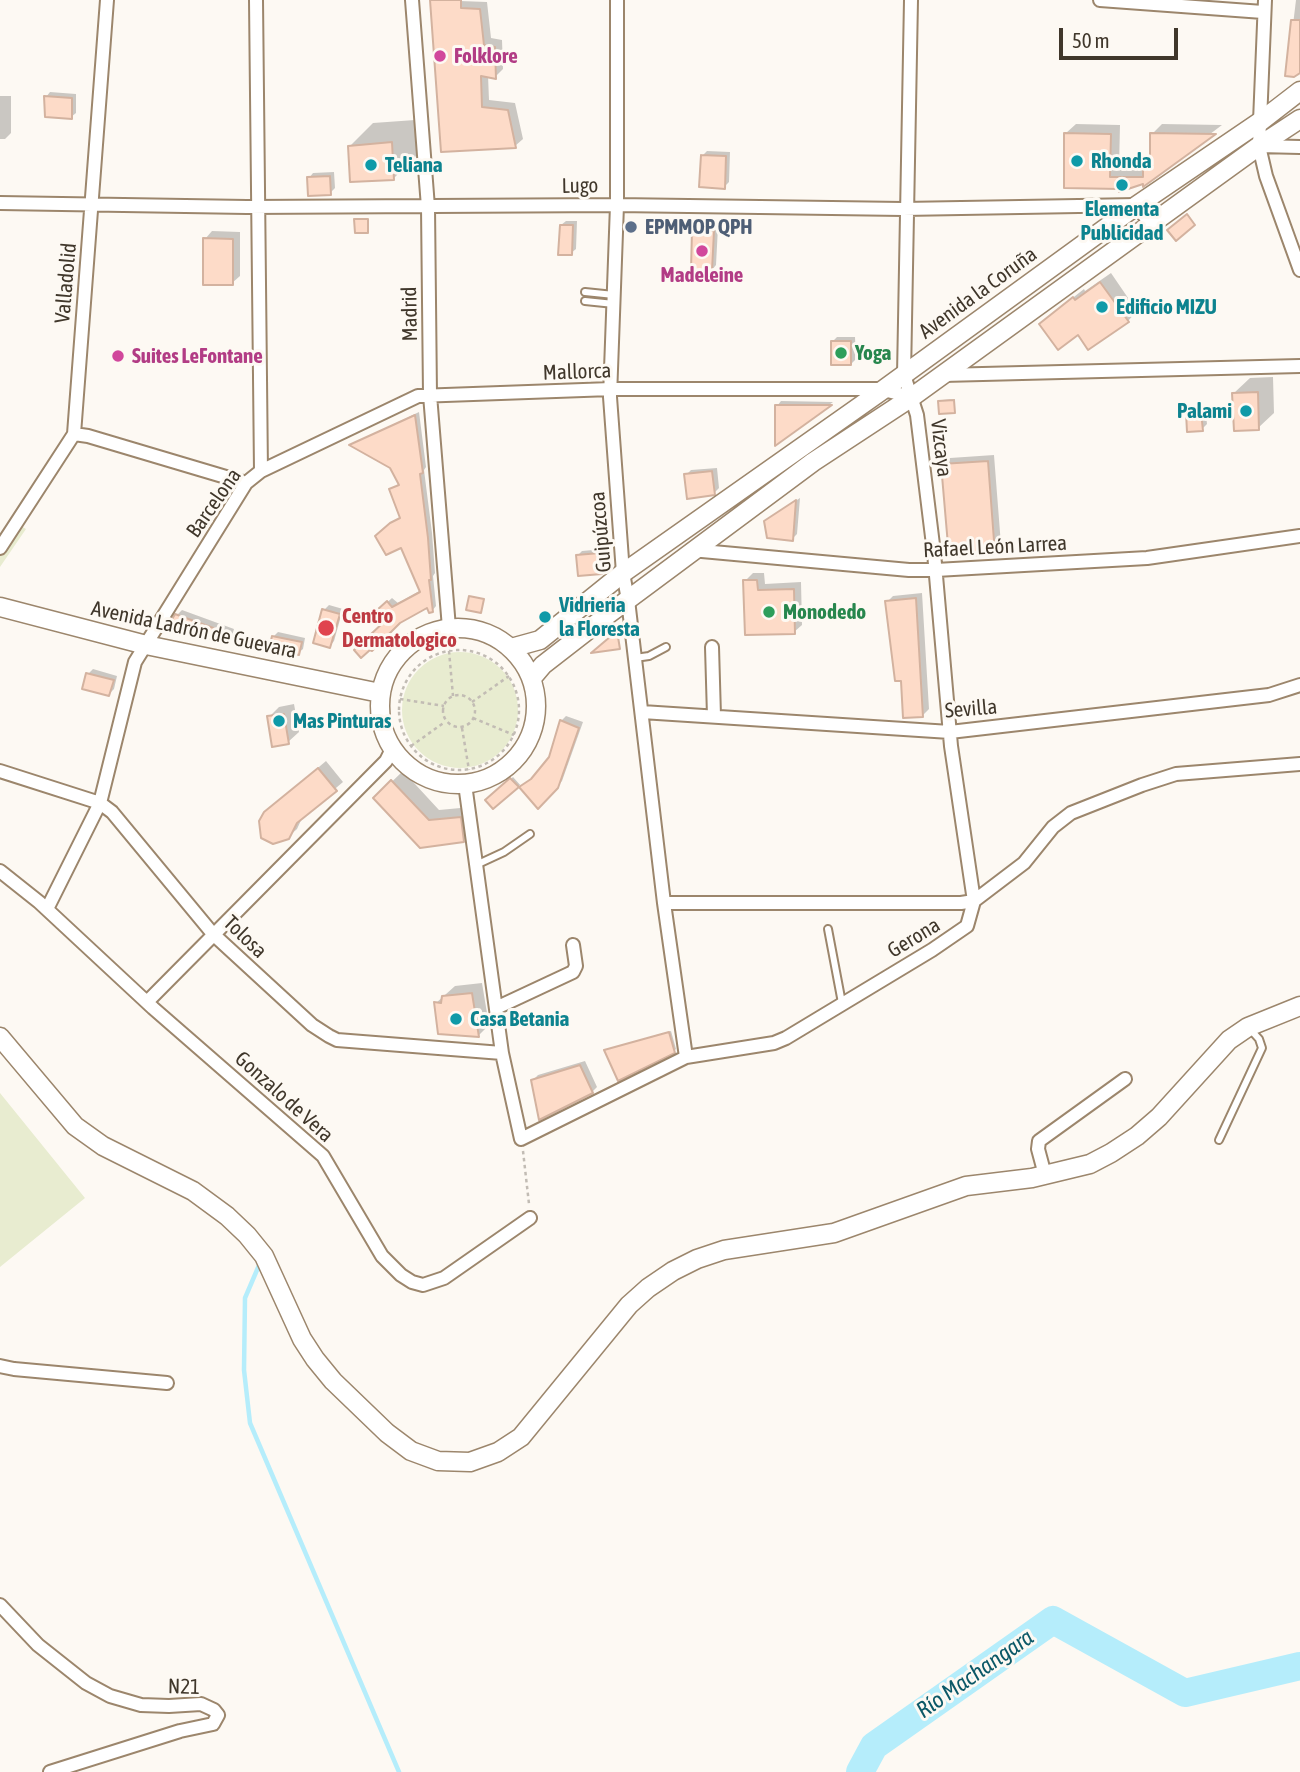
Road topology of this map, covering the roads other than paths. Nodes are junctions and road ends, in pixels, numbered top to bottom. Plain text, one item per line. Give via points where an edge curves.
1 (107, 0) edge
2 (256, 0) edge
3 (412, 0) edge
4 (617, 0) edge
5 (911, 0) edge
6 (1100, 0) edge
7 (1264, 6) edge
8 (1300, 91) edge
9 (1261, 121) junction
10 (1298, 122) edge
11 (1259, 146) junction
12 (1300, 147) edge
13 (0, 203) edge
14 (92, 204) junction
15 (617, 205) junction
16 (1137, 205) junction
17 (257, 207) junction
18 (428, 207) junction
19 (907, 209) junction
20 (1150, 225) junction
21 (1300, 270) edge
22 (585, 292) dead end
23 (614, 299) junction
24 (585, 301) dead end
25 (1300, 366) edge
26 (904, 375) junction
27 (942, 375) junction
28 (611, 389) junction
29 (884, 390) junction
30 (430, 395) junction
31 (912, 397) junction
32 (74, 434) junction
33 (261, 471) junction
34 (246, 483) junction
35 (1300, 536) edge
36 (0, 548) edge
37 (691, 551) junction
38 (936, 570) junction
39 (623, 573) junction
40 (628, 600) junction
41 (0, 607) edge
42 (449, 628) junction
43 (146, 645) junction
44 (666, 647) dead end
45 (712, 647) dead end
46 (511, 648) junction
47 (635, 658) junction
48 (532, 678) junction
49 (1300, 685) edge
50 (380, 693) junction
51 (642, 712) junction
52 (714, 716) junction
53 (950, 732) junction
54 (392, 749) junction
55 (1300, 764) edge
56 (0, 771) edge
57 (467, 777) junction
58 (100, 803) junction
59 (530, 834) dead end
60 (476, 865) junction
61 (0, 872) edge
62 (974, 901) junction
63 (664, 903) junction
64 (47, 909) junction
65 (828, 929) dead end
66 (213, 934) junction
67 (573, 945) dead end
68 (147, 1002) junction
69 (842, 1003) junction
70 (1300, 1006) edge
71 (496, 1008) junction
72 (1248, 1027) junction
73 (0, 1037) edge
74 (502, 1053) junction
75 (686, 1057) junction
76 (1125, 1079) dead end
77 (1219, 1140) dead end
78 (1045, 1175) junction
79 (530, 1218) road end
80 (0, 1366) edge
81 (167, 1383) dead end
82 (0, 1605) edge
83 (51, 1772) edge

1 - 14 street, Valladolid
2 - 17 street, Barcelona
3 - 18 street, Madrid
4 - 15 street, Guipúzcoa
5 - 19 street, Vizcaya
6 - 7 street
7 - 9 street
8 - 9 main road, Avenida la Coruña
9 - 10 street
9 - 11 street
9 - 16 main road, Avenida la Coruña
10 - 11 main road
11 - 12 street
11 - 20 main road
11 - 21 street
13 - 14 street, Lugo
14 - 17 street, Lugo
14 - 32 street, Valladolid
15 - 18 street, Lugo
15 - 19 street, Lugo
15 - 23 street, Guipúzcoa
16 - 19 street, Lugo
16 - 20 street
16 - 26 main road, Avenida la Coruña
17 - 18 street, Lugo
17 - 33 street, Barcelona
18 - 30 street, Madrid
19 - 26 street, Vizcaya
20 - 27 main road
22 - 23 lane
23 - 24 lane
23 - 28 street, Guipúzcoa
25 - 27 street
26 - 29 main road, Avenida la Coruña
26 - 31 street, Vizcaya
27 - 31 main road
28 - 29 street, Mallorca
28 - 30 street, Mallorca
28 - 39 street, Guipúzcoa
29 - 31 street, Mallorca
29 - 39 main road, Avenida la Coruña
30 - 33 street, Mallorca via 418,396
30 - 42 street, Madrid
31 - 37 main road via 823,454
31 - 38 street, Vizcaya
32 - 34 street
32 - 36 street, Valladolid
33 - 34 street, Barcelona
34 - 43 street, Barcelona
35 - 38 street, Rafael León Larrea via 1147,558
37 - 38 street, Rafael León Larrea
37 - 40 main road
38 - 53 street, Vizcaya
39 - 40 street, Guipúzcoa
39 - 46 main road, Avenida la Coruña via 540,640
40 - 47 street, Guipúzcoa
40 - 48 main road
41 - 43 main road, Avenida Ladrón de Guevara
42 - 46 main road via 482,631
42 - 50 main road via 425,634 405,647 389,666
43 - 50 main road, Avenida Ladrón de Guevara
43 - 58 street, Barcelona via 135,662
44 - 47 lane
45 - 52 street
46 - 48 main road
47 - 51 street, Guipúzcoa
48 - 57 main road via 536,716 520,755 486,779
49 - 53 street, Sevilla via 1269,695
50 - 54 main road via 383,730
51 - 52 street, Sevilla
51 - 63 street, Guipúzcoa
52 - 53 street, Sevilla
53 - 62 street, Vizcaya
54 - 57 main road via 411,769 437,782
54 - 66 street via 386,761
55 - 62 street, Gerona via 1176,774 1071,813 1053,827 1024,863
56 - 58 street, Tolosa
57 - 60 street
58 - 64 street, Barcelona
58 - 66 street, Tolosa via 116,816
59 - 60 lane
60 - 71 street
61 - 64 street, Gonzalo de Vera
62 - 63 street
62 - 69 street, Gerona via 971,919 959,933
63 - 75 street, Guipúzcoa
64 - 68 street, Gonzalo de Vera
65 - 69 lane
66 - 68 street
66 - 74 street, Tolosa via 312,1025 337,1040
67 - 71 street via 573,972
68 - 79 street, Gonzalo de Vera via 323,1156 382,1256 412,1282 444,1278
69 - 75 street, Gerona via 774,1043
70 - 72 main road
71 - 74 street
72 - 77 lane via 1262,1048
72 - 78 main road via 1229,1040 1137,1136 1090,1164
73 - 78 main road via 75,1126 103,1146 193,1191 247,1235 264,1256 302,1339 333,1381 387,1433 411,1451 438,1461 470,1462 521,1437 629,1306 673,1270 724,1250 834,1233 966,1186
74 - 75 street, Gerona via 522,1139
76 - 78 street via 1039,1141
80 - 81 street
82 - 83 street, N21 via 38,1646 110,1696 141,1705 201,1704 218,1716 213,1724

